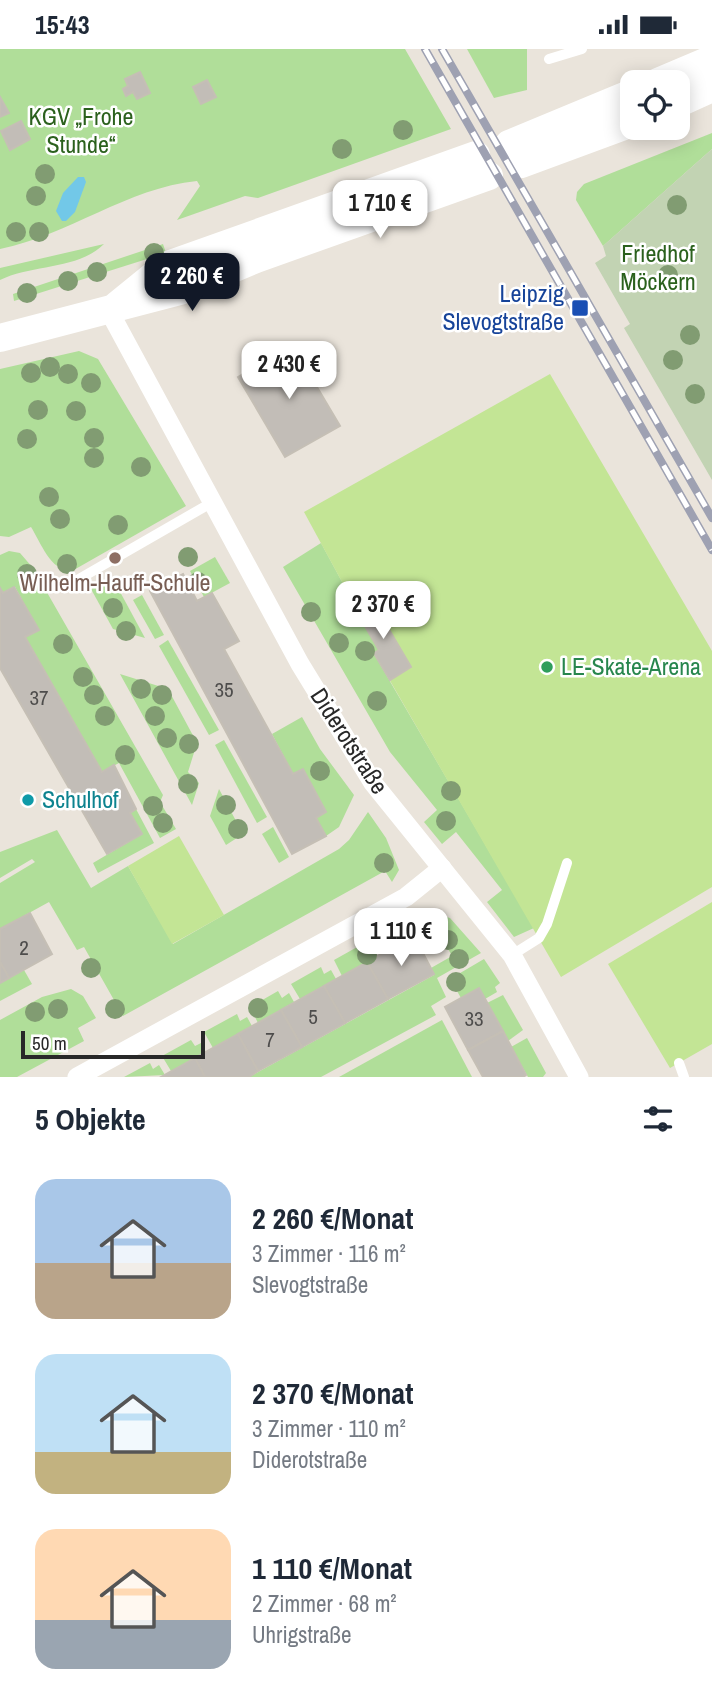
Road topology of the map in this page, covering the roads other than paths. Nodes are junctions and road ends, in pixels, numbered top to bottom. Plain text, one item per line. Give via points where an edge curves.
1 (582, 49) edge
2 (549, 59) dead end
3 (712, 59) edge
4 (686, 70) edge
5 (712, 88) edge
6 (690, 98) edge
7 (620, 99) edge
8 (620, 126) edge
9 (482, 166) dead end
10 (109, 311) junction
11 (0, 338) edge
12 (211, 503) junction
13 (65, 587) dead end
14 (567, 863) dead end
15 (442, 868) junction
16 (512, 955) junction
17 (679, 1063) dead end
18 (77, 1077) edge
19 (579, 1077) edge
20 (684, 1077) edge

1 - 2 lane
3 - 4 main road
5 - 6 main road
7 - 8 main road via 515,154
9 - 10 main road via 180,291
10 - 11 main road
10 - 12 street, Diderotstraße
12 - 13 lane
12 - 15 street, Diderotstraße via 300,664 373,783
14 - 16 lane via 539,938
15 - 16 street, Diderotstraße
15 - 18 street via 406,897
16 - 19 street, Diderotstraße
17 - 20 lane

